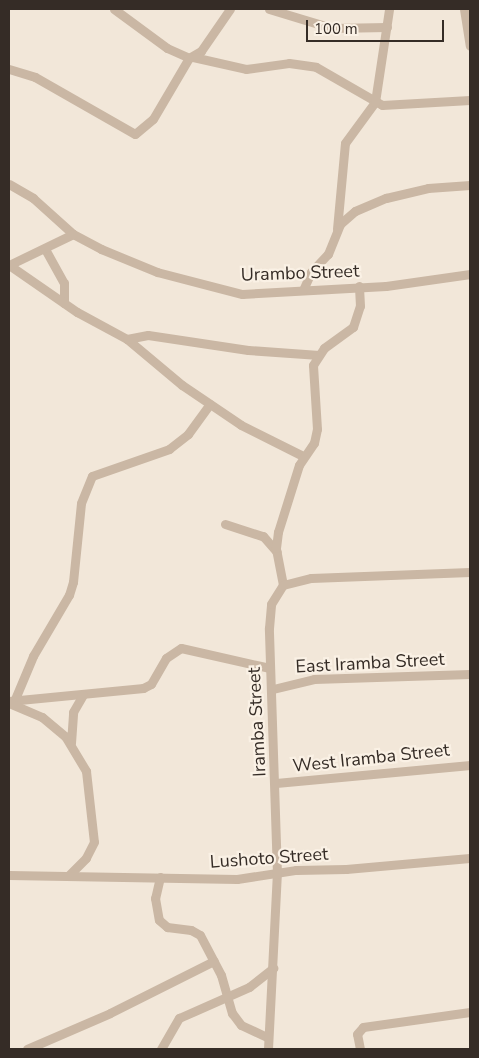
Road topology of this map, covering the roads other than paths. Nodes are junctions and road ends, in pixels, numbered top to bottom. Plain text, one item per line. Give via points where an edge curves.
1 (114, 9) edge
2 (230, 9) edge
3 (269, 9) edge
4 (388, 9) edge
5 (464, 9) edge
6 (387, 27) junction
7 (470, 46) edge
8 (191, 57) junction
9 (9, 69) edge
10 (470, 100) edge
11 (375, 102) junction
12 (9, 184) edge
13 (470, 185) edge
14 (337, 229) junction
15 (73, 234) junction
16 (45, 249) junction
17 (9, 265) edge
18 (470, 274) edge
19 (360, 286) junction
20 (303, 290) junction
21 (64, 303) junction
22 (127, 339) junction
23 (319, 354) junction
24 (210, 404) junction
25 (303, 456) junction
26 (225, 524) dead end
27 (277, 552) junction
28 (470, 572) edge
29 (283, 585) junction
30 (270, 668) junction
31 (470, 674) edge
32 (272, 689) junction
33 (83, 695) junction
34 (11, 701) edge
35 (71, 742) junction
36 (470, 764) edge
37 (276, 783) junction
38 (470, 858) edge
39 (9, 874) edge
40 (277, 874) junction
41 (69, 875) junction
42 (160, 877) junction
43 (214, 961) junction
44 (273, 968) junction
45 (226, 996) junction
46 (470, 1012) edge
47 (267, 1037) junction
48 (27, 1049) edge
49 (161, 1049) edge
50 (268, 1049) edge
51 (360, 1049) edge

1 - 8 street via 167,48
2 - 8 street
3 - 6 street via 332,28
4 - 6 street
5 - 7 street
6 - 11 street
8 - 9 street via 153,119 135,134 35,77
8 - 11 street via 246,69 289,63 316,67
10 - 11 street via 388,106
11 - 14 street via 345,143
12 - 15 street, Urambo Street via 33,198
13 - 14 street via 428,188 386,198 355,211
14 - 20 street via 328,254 311,272
15 - 16 street
15 - 20 street, Urambo Street via 157,272 242,294
16 - 17 street
16 - 21 street via 64,283
17 - 21 street
18 - 19 street, Urambo Street
19 - 20 street, Urambo Street
19 - 23 street via 360,306 353,327
21 - 22 street
22 - 23 street via 148,335 257,351
22 - 24 street
23 - 25 street via 313,364 312,376 317,429 314,442
24 - 25 street via 258,435
24 - 34 street via 199,422 169,449 100,471 87,483 76,532 75,563 68,595
25 - 27 street via 278,532
26 - 27 street via 263,536
27 - 29 street
28 - 29 street via 311,578
29 - 30 street, Iramba Street via 271,604
30 - 32 street, Iramba Street
30 - 33 street via 181,648 166,658 151,684 144,688
31 - 32 street, East Iramba Street via 314,679
32 - 37 street, Iramba Street
33 - 34 street
33 - 35 street via 74,709
34 - 35 street via 42,718
35 - 41 street via 86,771 94,837 86,858
36 - 37 street, West Iramba Street
37 - 40 street, Iramba Street
38 - 40 street, Lushoto Street
39 - 41 street, Lushoto Street
40 - 42 street, Lushoto Street via 237,879
40 - 44 street, Iramba Street
41 - 42 street, Lushoto Street
42 - 43 street via 155,898 159,920 167,927 200,934
43 - 45 street
43 - 48 street via 110,1013
44 - 45 street via 249,987
44 - 47 street, Iramba Street
45 - 47 street via 241,1025
45 - 49 street via 179,1018
46 - 51 street via 363,1027 357,1034
47 - 50 street, Iramba Street

